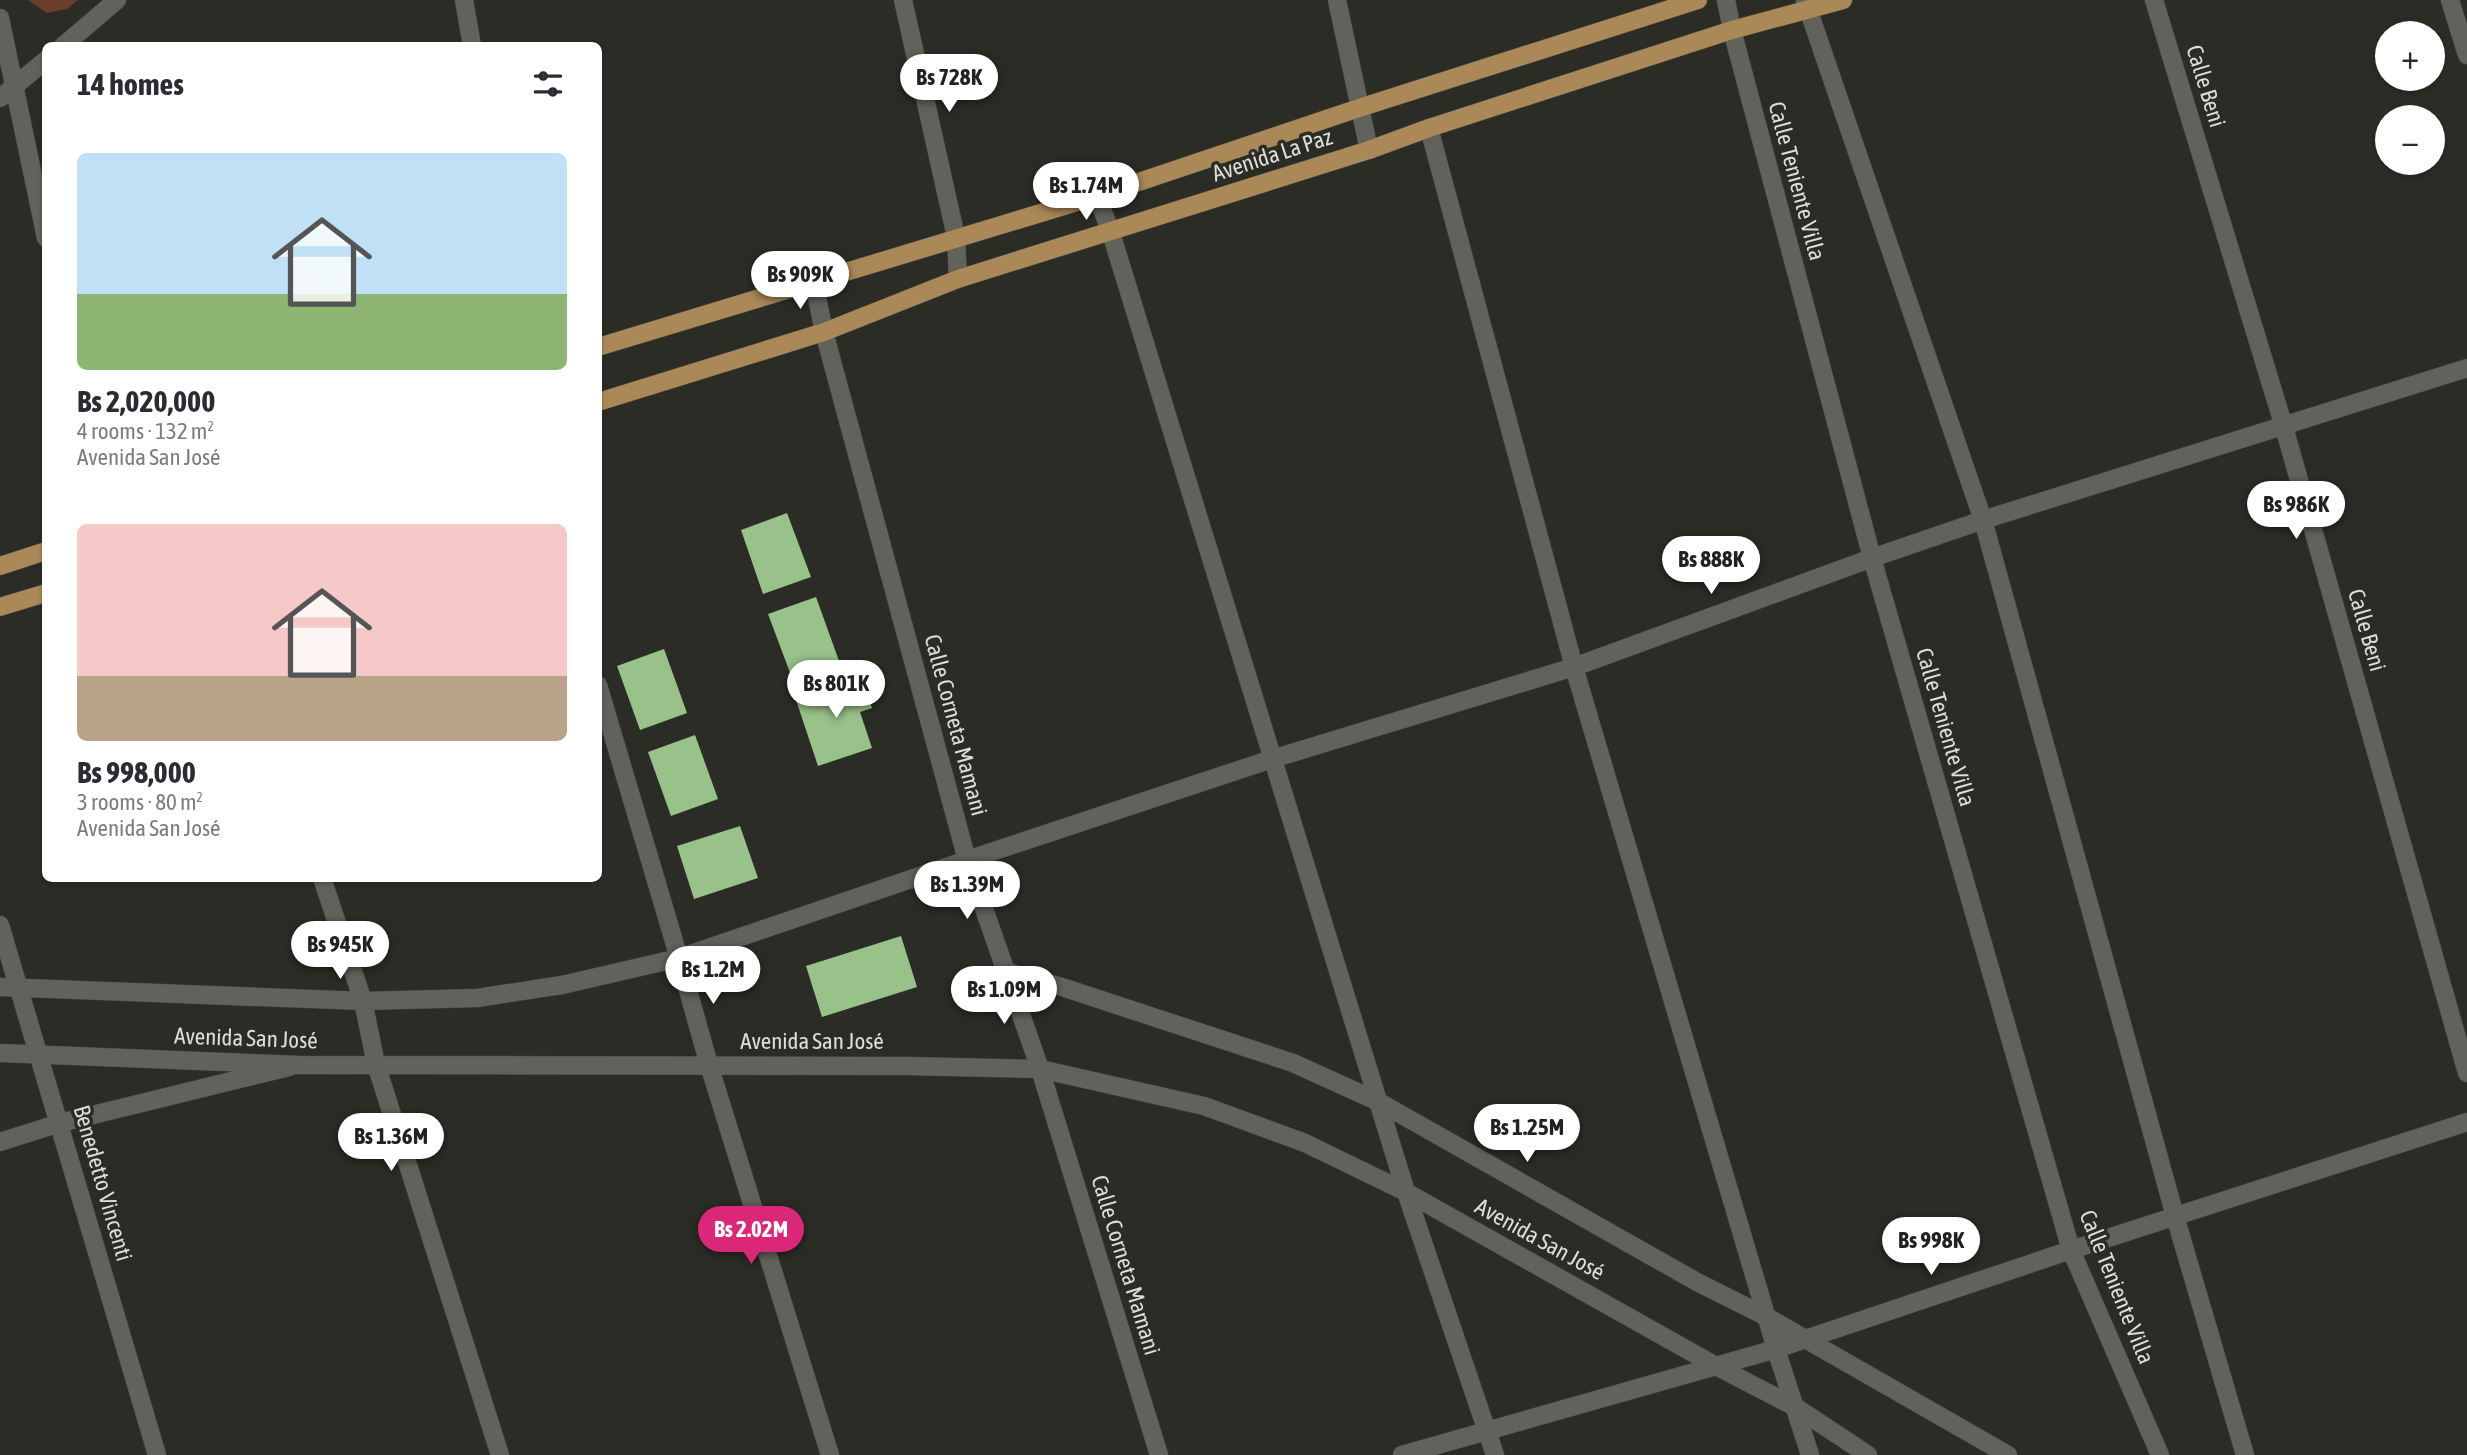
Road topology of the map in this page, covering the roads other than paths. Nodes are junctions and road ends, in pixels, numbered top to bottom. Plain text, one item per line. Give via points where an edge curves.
1 (117, 0) edge
2 (464, 0) edge
3 (903, 0) edge
4 (1337, 0) edge
5 (1698, 0) edge
6 (1727, 0) edge
7 (1843, 0) edge
8 (2154, 0) edge
9 (2450, 0) edge
10 (1807, 5) edge
11 (0, 18) edge
12 (1732, 30) junction
13 (68, 42) edge
14 (471, 42) edge
15 (2467, 55) edge
16 (42, 63) edge
17 (7, 93) edge
18 (1359, 108) junction
19 (1429, 128) junction
20 (1369, 150) junction
21 (1097, 196) junction
22 (42, 223) edge
23 (1111, 233) junction
24 (956, 237) junction
25 (958, 279) junction
26 (814, 283) junction
27 (824, 332) junction
28 (602, 346) edge
29 (2467, 368) edge
30 (602, 401) edge
31 (2284, 427) junction
32 (1983, 520) junction
33 (42, 552) edge
34 (1872, 558) junction
35 (0, 566) edge
36 (42, 594) edge
37 (0, 607) edge
38 (1574, 667) junction
39 (602, 698) edge
40 (1272, 759) junction
41 (967, 860) junction
42 (323, 882) edge
43 (0, 925) edge
44 (679, 958) junction
45 (1004, 971) junction
46 (0, 987) edge
47 (20, 988) junction
48 (363, 1002) junction
49 (0, 1053) edge
50 (39, 1055) junction
51 (376, 1064) junction
52 (300, 1065) junction
53 (709, 1065) junction
54 (1040, 1069) junction
55 (2467, 1073) edge
56 (1379, 1102) junction
57 (2467, 1122) edge
58 (60, 1123) junction
59 (0, 1142) edge
60 (1406, 1192) junction
61 (2175, 1216) junction
62 (2071, 1250) junction
63 (1767, 1317) junction
64 (1806, 1340) junction
65 (1776, 1349) junction
66 (1716, 1366) junction
67 (1797, 1408) junction
68 (1487, 1430) junction
69 (2242, 1453) edge
70 (158, 1455) edge
71 (500, 1455) edge
72 (830, 1455) edge
73 (1159, 1455) edge
74 (1402, 1455) edge
75 (1495, 1455) edge
76 (1810, 1455) edge
77 (1868, 1455) edge
78 (2008, 1455) edge
79 (2160, 1455) edge

1 - 13 street
2 - 14 street
3 - 24 street
4 - 18 street
5 - 18 main road, Avenida La Paz
6 - 12 street, Calle Teniente Villa
7 - 10 main road, Avenida La Paz
8 - 31 street, Calle Beni
9 - 15 street
10 - 12 main road, Avenida La Paz
10 - 32 street
11 - 17 street
12 - 19 main road, Avenida La Paz
12 - 34 street, Calle Teniente Villa
16 - 17 street
17 - 22 street
18 - 20 street
18 - 21 main road, Avenida La Paz
19 - 20 main road, Avenida La Paz
19 - 38 street
20 - 23 main road, Avenida La Paz
21 - 23 street
21 - 24 main road, Avenida La Paz
23 - 25 main road, Avenida La Paz
23 - 40 street
24 - 25 street
24 - 26 main road, Avenida La Paz
25 - 27 main road, Avenida La Paz
26 - 27 street, Calle Corneta Mamani
26 - 28 main road, Avenida La Paz
27 - 30 main road, Avenida La Paz
27 - 41 street, Calle Corneta Mamani
29 - 31 street, Avenida San José
31 - 32 street, Avenida San José
31 - 55 street, Calle Beni
32 - 34 street, Avenida San José
32 - 61 street
33 - 35 main road
34 - 38 street, Avenida San José
34 - 62 street, Calle Teniente Villa
36 - 37 main road
38 - 40 street, Avenida San José
38 - 63 street
39 - 44 street
40 - 41 street, Avenida San José
40 - 56 street
41 - 44 street, Avenida San José
41 - 45 street, Calle Corneta Mamani
42 - 48 street
43 - 47 street, Benedetto Vincenti
44 - 48 street, Avenida San José via 562,985 477,998
44 - 53 street
45 - 54 street, Calle Corneta Mamani
45 - 56 street, Avenida San José via 1293,1063
46 - 47 street, Avenida San José
47 - 48 street, Avenida San José
47 - 50 street, Benedetto Vincenti
48 - 51 street
49 - 50 street, Avenida San José
50 - 52 street, Avenida San José
50 - 58 street, Benedetto Vincenti
51 - 52 street, Avenida San José
51 - 53 street, Avenida San José
51 - 71 street
52 - 58 street
53 - 54 street, Avenida San José
53 - 72 street
54 - 60 street, Avenida San José via 1204,1106 1305,1143
54 - 73 street, Calle Corneta Mamani
56 - 60 street
56 - 63 street, Avenida San José
57 - 61 street
58 - 59 street
58 - 70 street, Benedetto Vincenti
60 - 66 street, Avenida San José
60 - 68 street
61 - 62 street
61 - 69 street
62 - 64 street
62 - 79 street, Calle Teniente Villa
63 - 64 street, Avenida San José
63 - 65 street
64 - 65 street
64 - 78 street, Avenida San José
65 - 66 street
65 - 67 street
66 - 67 street, Avenida San José
66 - 68 street
67 - 76 street
67 - 77 street, Avenida San José
68 - 74 street
68 - 75 street

